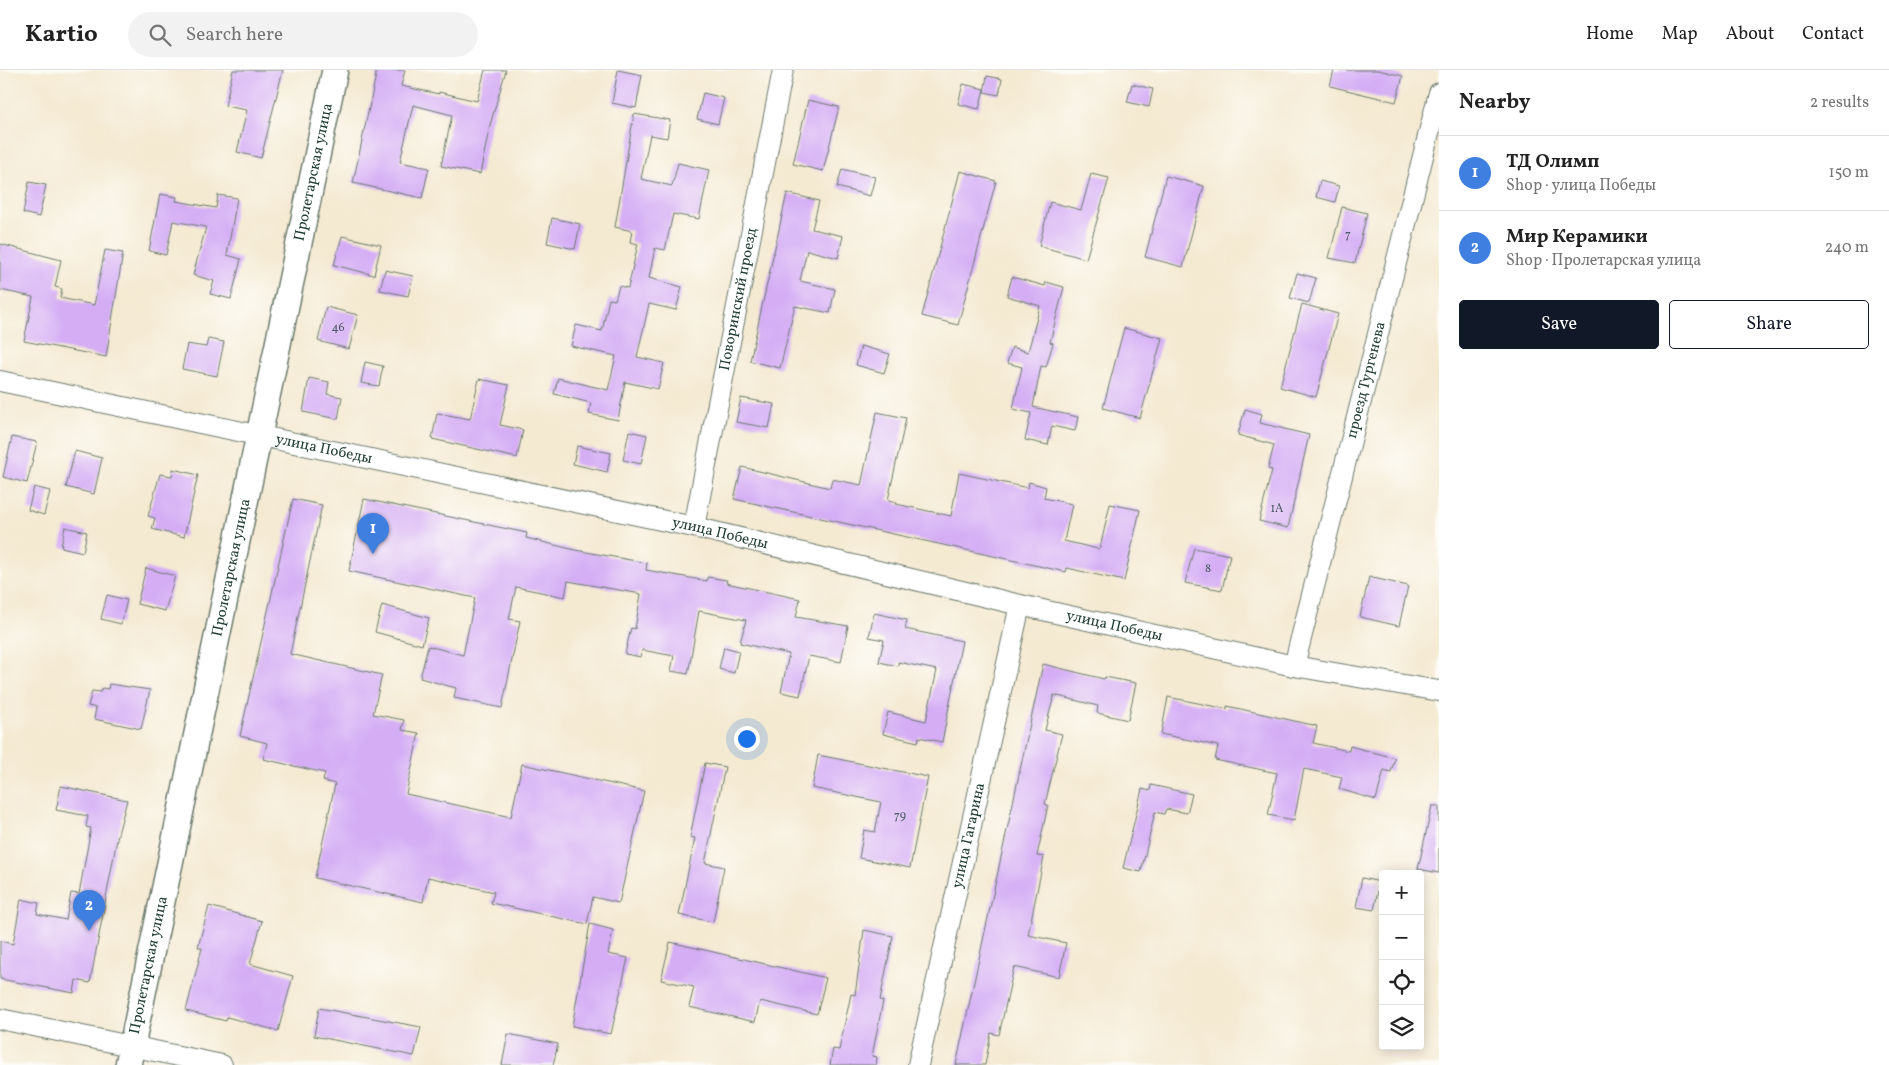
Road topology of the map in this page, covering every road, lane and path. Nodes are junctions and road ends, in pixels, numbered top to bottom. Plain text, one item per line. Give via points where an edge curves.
1 (334, 70) edge
2 (783, 70) edge
3 (1439, 93) edge
4 (0, 381) edge
5 (258, 435) junction
6 (694, 528) junction
7 (1020, 605) junction
8 (1294, 666) junction
9 (1439, 691) edge
10 (0, 1019) edge
11 (130, 1055) edge
12 (222, 1065) edge
13 (918, 1065) edge

1 - 5 street, Пролетарская улица
2 - 6 street, Поворинский проезд
3 - 8 street, проезд Тургенева
4 - 5 street, улица Победы
5 - 6 street, улица Победы
5 - 11 street, Пролетарская улица
6 - 7 street, улица Победы
7 - 8 street, улица Победы
7 - 13 street, улица Гагарина
8 - 9 street, улица Победы
10 - 11 street
11 - 12 street

